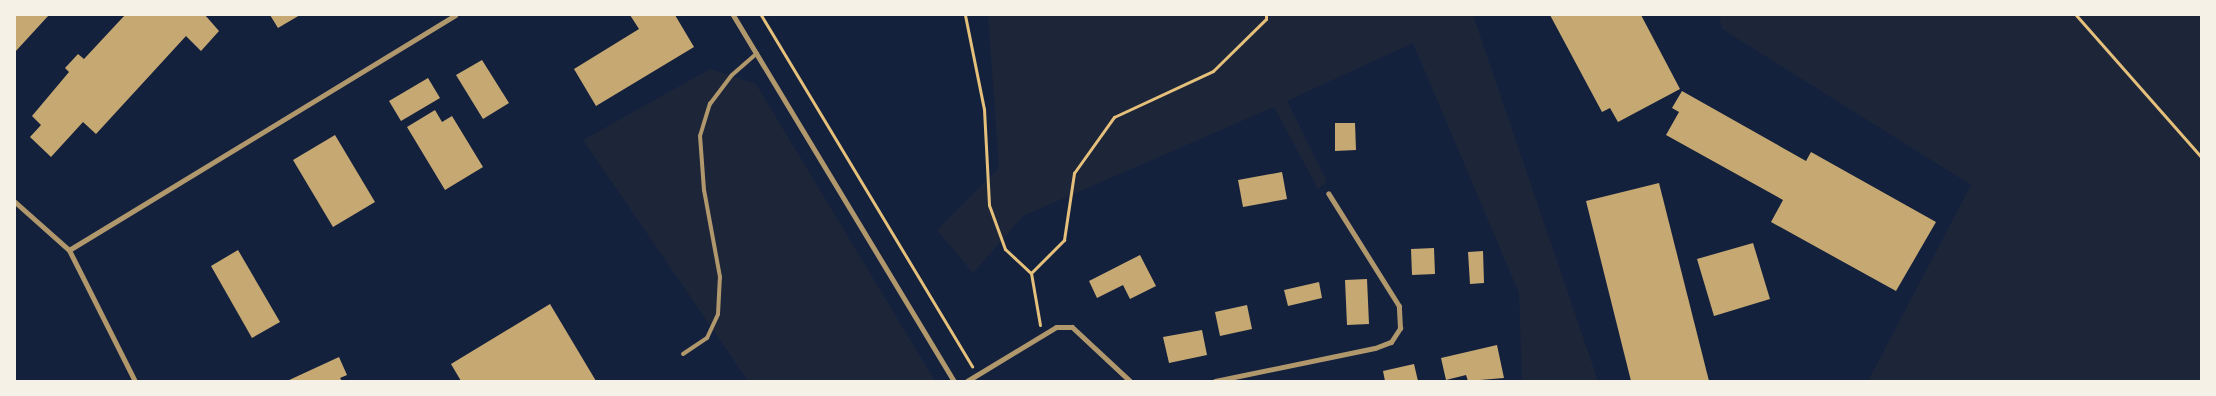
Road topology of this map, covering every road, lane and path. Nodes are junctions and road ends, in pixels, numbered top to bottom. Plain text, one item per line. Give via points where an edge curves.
1 (455, 15) edge
2 (733, 15) edge
3 (761, 15) edge
4 (965, 15) edge
5 (1266, 15) edge
6 (2076, 15) edge
7 (757, 53) junction
8 (2201, 157) edge
9 (1328, 193) dead end
10 (15, 202) edge
11 (69, 250) junction
12 (1031, 274) junction
13 (1042, 335) junction
14 (683, 354) dead end
15 (977, 375) junction
16 (135, 381) edge
17 (954, 381) edge
18 (967, 381) edge
19 (1130, 381) edge
20 (1215, 381) edge

1 - 11 street
2 - 7 street
3 - 15 path
4 - 12 path via 984,109 989,205 1005,249
5 - 12 path via 1266,19 1213,71 1114,117 1074,173 1064,240
6 - 8 path
7 - 14 lane via 732,75 710,104 700,136 704,190 720,277 718,314 707,338
7 - 17 street
9 - 20 street via 1399,306 1400,328 1391,342 1375,348
10 - 11 street
11 - 16 street
12 - 13 path
13 - 15 street
13 - 19 street via 1056,327 1072,327
15 - 18 street

